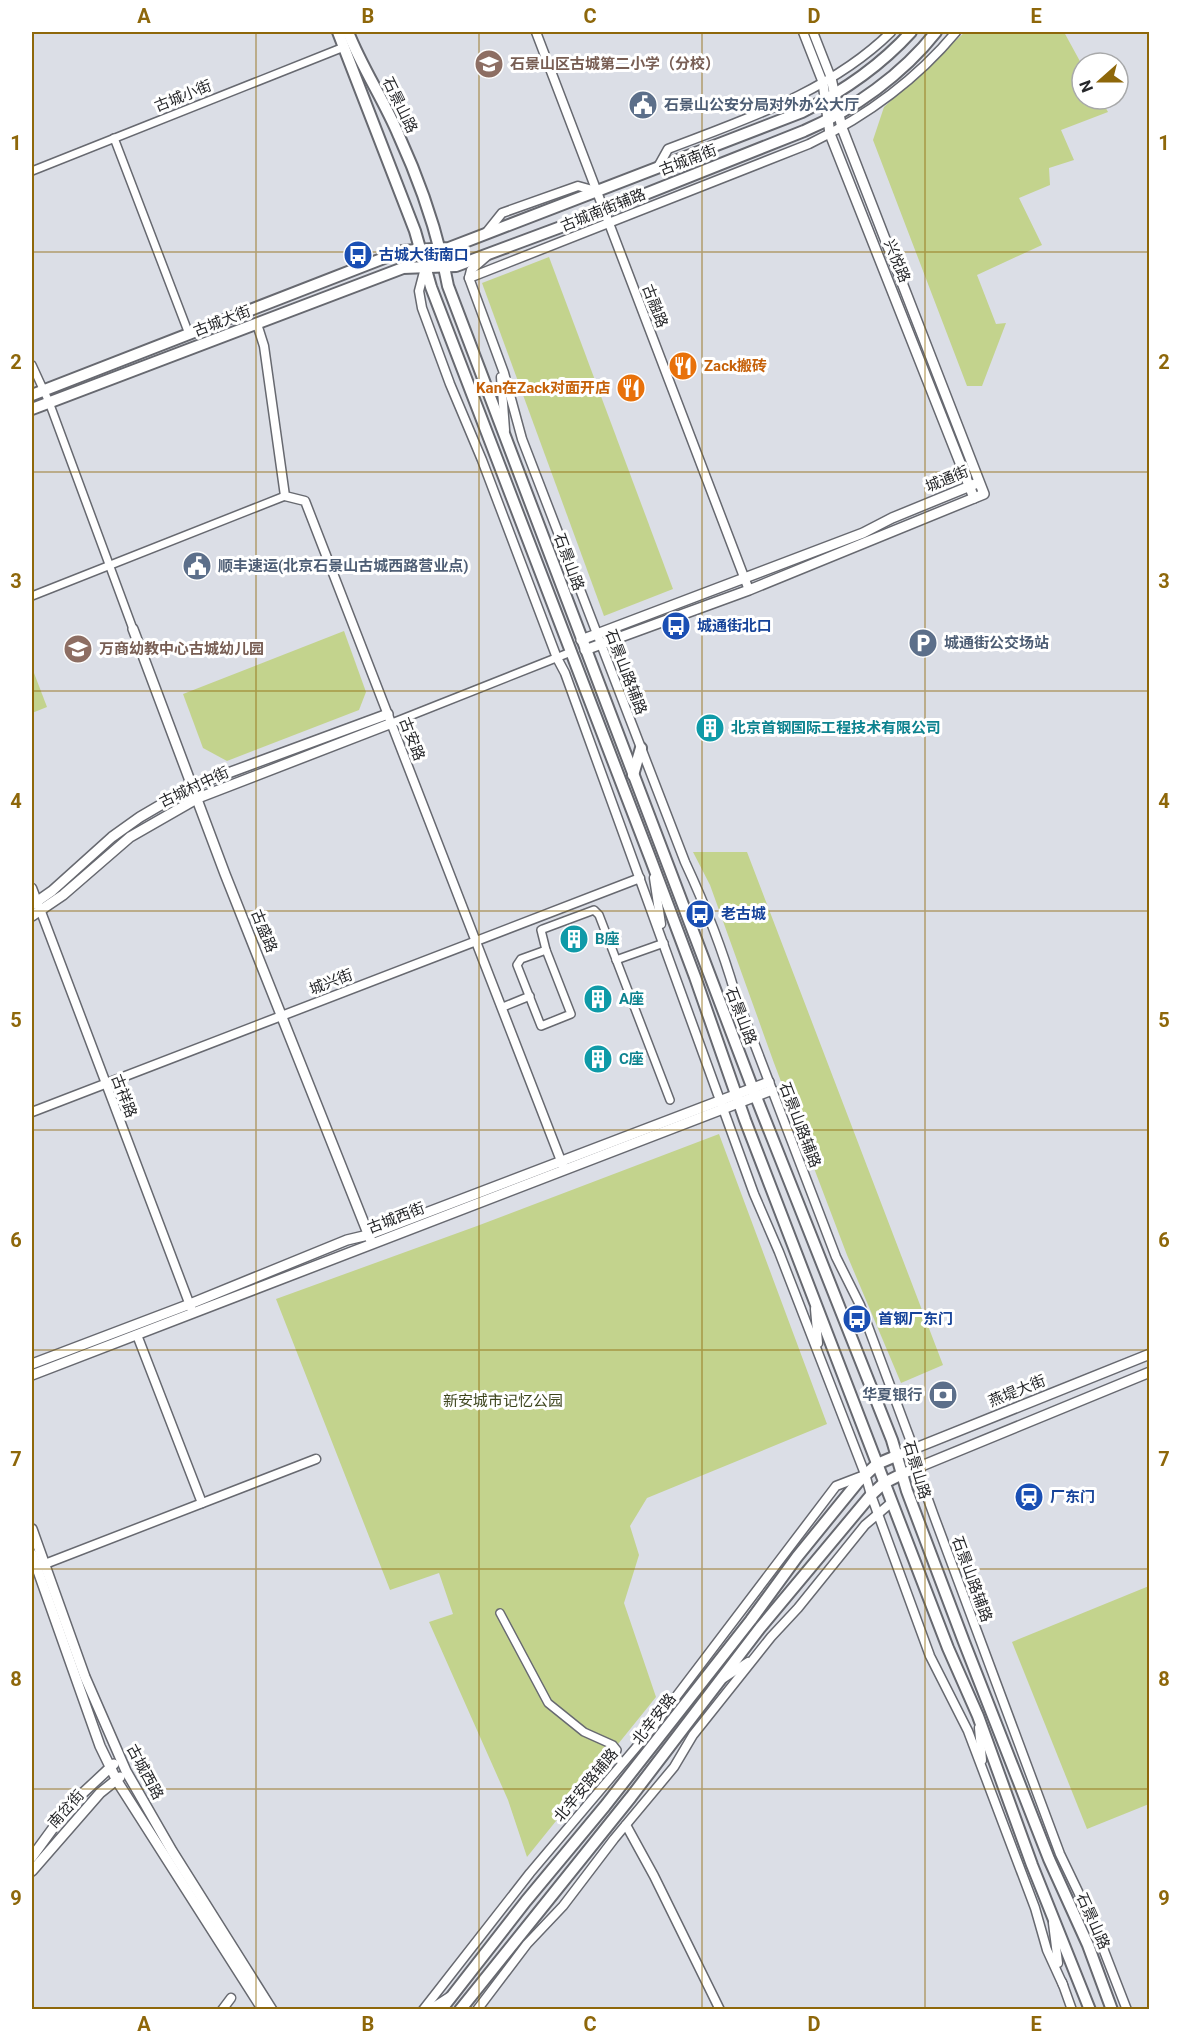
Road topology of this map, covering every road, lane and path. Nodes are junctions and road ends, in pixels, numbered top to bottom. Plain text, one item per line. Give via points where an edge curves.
1 (338, 32) edge
2 (348, 32) edge
3 (536, 32) edge
4 (803, 32) edge
5 (813, 32) edge
6 (891, 32) edge
7 (911, 32) edge
8 (936, 32) edge
9 (956, 32) edge
10 (344, 47) junction
11 (827, 81) junction
12 (829, 98) junction
13 (838, 114) junction
14 (827, 121) junction
15 (842, 128) junction
16 (830, 134) junction
17 (114, 138) junction
18 (658, 167) junction
19 (32, 171) edge
20 (596, 190) junction
21 (604, 210) junction
22 (609, 223) junction
23 (440, 249) junction
24 (420, 250) junction
25 (490, 253) junction
26 (444, 267) junction
27 (425, 268) junction
28 (469, 278) junction
29 (257, 324) junction
30 (189, 334) junction
31 (496, 353) junction
32 (32, 365) edge
33 (43, 391) junction
34 (32, 395) edge
35 (49, 402) junction
36 (32, 409) edge
37 (505, 434) junction
38 (980, 482) junction
39 (970, 486) junction
40 (285, 496) junction
41 (975, 498) junction
42 (109, 565) junction
43 (744, 577) junction
44 (749, 590) junction
45 (32, 596) edge
46 (133, 629) joint
47 (599, 639) junction
48 (583, 645) junction
49 (571, 652) junction
50 (557, 658) junction
51 (390, 719) junction
52 (641, 748) junction
53 (633, 775) junction
54 (193, 786) junction
55 (198, 798) junction
56 (651, 860) junction
57 (640, 878) junction
58 (32, 888) edge
59 (36, 906) edge
60 (32, 916) edge
61 (475, 941) junction
62 (664, 943) junction
63 (546, 950) junction
64 (616, 960) junction
65 (530, 996) junction
66 (503, 1007) junction
67 (282, 1015) junction
68 (105, 1085) junction
69 (770, 1086) junction
70 (754, 1093) junction
71 (738, 1099) junction
72 (670, 1100) dead end
73 (722, 1105) junction
74 (32, 1113) edge
75 (562, 1165) junction
76 (370, 1239) junction
77 (813, 1294) junction
78 (191, 1309) junction
79 (136, 1335) junction
80 (819, 1353) junction
81 (1149, 1354) edge
82 (32, 1364) edge
83 (1149, 1372) edge
84 (32, 1375) edge
85 (913, 1449) junction
86 (896, 1456) junction
87 (316, 1459) dead end
88 (877, 1464) junction
89 (920, 1466) junction
90 (865, 1474) junction
91 (902, 1474) junction
92 (884, 1483) junction
93 (870, 1495) junction
94 (892, 1502) junction
95 (202, 1503) junction
96 (877, 1513) junction
97 (32, 1529) edge
98 (32, 1554) edge
99 (37, 1567) edge
100 (500, 1613) dead end
101 (754, 1658) junction
102 (718, 1682) junction
103 (978, 1716) junction
104 (673, 1719) junction
105 (650, 1731) junction
106 (121, 1758) junction
107 (622, 1762) junction
108 (111, 1767) junction
109 (982, 1768) junction
110 (126, 1771) junction
111 (117, 1781) junction
112 (626, 1825) junction
113 (32, 1857) edge
114 (32, 1871) edge
115 (1052, 1913) junction
116 (527, 1944) junction
117 (467, 1954) junction
118 (477, 1964) junction
119 (484, 1978) junction
120 (1063, 1985) junction
121 (452, 1995) junction
122 (231, 1998) dead end
123 (222, 2010) edge
124 (263, 2010) edge
125 (272, 2010) edge
126 (423, 2010) edge
127 (429, 2010) edge
128 (441, 2010) edge
129 (460, 2010) edge
130 (477, 2010) edge
131 (720, 2010) edge
132 (1072, 2010) edge
133 (1090, 2010) edge
134 (1112, 2010) edge
135 (1127, 2010) edge

1 - 10 main road, 石景山路
2 - 23 main road, 石景山路 via 399,135
3 - 20 street, 古融路
4 - 11 street, 兴悦路
5 - 11 street, 兴悦路
6 - 11 street
7 - 12 main road, 古城南街
8 - 13 main road, 古城南街 via 899,71
9 - 15 street, 古城南街辅路 via 920,70
10 - 17 street, 古城小街
10 - 24 main road, 石景山路
11 - 12 main road, 兴悦路
11 - 18 street via 760,114 668,149
12 - 13 main road, 兴悦路
12 - 14 main road, 兴悦路
12 - 18 main road, 古城南街
13 - 14 main road, 古城南街
13 - 15 main road, 兴悦路
14 - 16 main road, 兴悦路
14 - 21 main road, 古城南街
15 - 16 street, 古城南街辅路
15 - 38 main road, 兴悦路
16 - 22 street, 古城南街辅路
16 - 39 main road, 兴悦路
17 - 19 street, 古城小街
17 - 30 street
18 - 20 main road, 古城南街
20 - 21 street, 古融路
20 - 23 main road, 古城南街
21 - 22 street, 古融路
21 - 25 main road, 古城南街
22 - 28 street, 古城南街辅路
22 - 43 street, 古融路
23 - 24 main road, 古城大街
23 - 26 main road, 石景山路
24 - 27 main road, 石景山路
24 - 30 main road, 古城大街 via 402,251
25 - 26 main road, 古城南街
25 - 28 street via 471,270
26 - 27 main road, 古城南街
26 - 37 main road, 石景山路
27 - 29 main road, 古城大街 via 403,268
27 - 49 main road, 石景山路
27 - 50 street via 419,291 422,308
28 - 31 street, 石景山路辅路
29 - 35 main road, 古城大街
29 - 40 street via 264,346
30 - 33 main road, 古城大街
31 - 37 street
31 - 47 street, 石景山路辅路 via 522,439
32 - 33 street
33 - 34 main road, 古城大街
33 - 35 street
35 - 36 main road, 古城大街
35 - 42 street
37 - 48 main road, 石景山路
38 - 39 main road, 城通街
38 - 41 main road, 城通街 via 984,494
39 - 41 main road, 兴悦路
39 - 43 main road, 城通街 via 863,533
40 - 42 street
40 - 51 street, 古安路 via 305,501
41 - 44 main road, 城通街
42 - 45 street
42 - 46 street
43 - 44 street, 古融路
43 - 47 main road, 城通街
44 - 47 main road, 城通街
46 - 54 main road, 古盛路
47 - 48 main road, 城通街
47 - 52 street, 石景山路辅路
48 - 53 main road, 石景山路
49 - 50 street
49 - 56 main road, 石景山路
50 - 51 street
50 - 57 street
51 - 54 main road, 古城村中街
51 - 55 main road, 古城村中街
51 - 61 street, 古安路
52 - 53 main road
52 - 69 street, 石景山路辅路 via 726,959
53 - 70 main road, 石景山路
54 - 55 main road, 古盛路
54 - 59 main road, 古城村中街 via 112,837
55 - 59 main road, 古城村中街 via 130,837 63,895
55 - 67 main road, 古盛路
56 - 62 street
56 - 71 main road, 石景山路
57 - 61 street, 城兴街
57 - 62 street
58 - 59 street, 古祥路
59 - 60 main road, 古城村中街
59 - 68 street, 古祥路
61 - 66 street, 古安路
61 - 67 street, 城兴街
62 - 64 street
62 - 73 street
63 - 64 street via 541,930 594,910
63 - 65 street via 521,959 517,965
63 - 65 street via 571,1014 541,1026
64 - 72 street
65 - 66 street
66 - 75 street, 古安路
67 - 68 street, 城兴街
67 - 76 main road, 古盛路
68 - 74 street, 城兴街
68 - 78 street, 古祥路
69 - 70 main road, 古城西街
69 - 85 street, 石景山路辅路 via 836,1257 860,1305
70 - 71 main road, 古城西街
70 - 86 main road, 石景山路
71 - 73 main road, 古城西街
71 - 77 main road, 石景山路
73 - 75 main road, 古城西街
73 - 80 street
75 - 76 main road, 古城西街
76 - 78 main road, 古城西街 via 347,1240
77 - 80 street
77 - 88 main road, 石景山路
78 - 79 main road, 古城西街
78 - 82 main road, 古城西街
79 - 84 main road, 古城西街
79 - 95 street
80 - 90 street
81 - 85 main road, 燕堤大街
83 - 89 main road
85 - 86 main road, 燕堤大街
85 - 89 street, 石景山路辅路
86 - 88 main road, 北辛安路
86 - 91 main road, 石景山路
87 - 95 street
88 - 90 main road, 北辛安路
88 - 92 main road, 石景山路
89 - 91 main road
89 - 135 street, 石景山路辅路 via 921,1480 1060,1854 1095,1925
90 - 93 street
90 - 104 main road, 北辛安路
90 - 105 street, 北辛安路辅路 via 836,1486
91 - 92 main road, 北辛安路
91 - 134 main road, 石景山路 via 964,1642
92 - 93 main road, 北辛安路
92 - 94 main road, 石景山路
93 - 96 street
93 - 102 main road, 北辛安路
94 - 96 street
94 - 103 main road, 石景山路
95 - 99 street
96 - 101 street
96 - 109 street via 930,1656
97 - 99 main road, 古城西路
98 - 99 main road, 古城西路
99 - 106 main road, 古城西路
99 - 108 main road, 古城西路 via 100,1746
100 - 107 street via 548,1702 584,1732 613,1745 617,1750 615,1756
101 - 102 street
101 - 112 street
102 - 119 main road, 北辛安路
103 - 109 street
103 - 115 main road, 石景山路
104 - 105 street
104 - 118 main road, 北辛安路
105 - 107 street, 北辛安路辅路
106 - 108 main road, 南岔街
106 - 110 main road, 古城西路
107 - 117 street, 北辛安路辅路
108 - 111 main road, 古城西路
108 - 113 main road, 南岔街 via 70,1805
109 - 120 street
110 - 111 main road, 南岔街
110 - 125 main road, 古城西路
111 - 114 main road, 南岔街 via 100,1793
111 - 124 main road, 古城西路
112 - 116 street
112 - 131 street
115 - 120 street via 1055,1954
115 - 133 main road, 石景山路
116 - 119 street
116 - 130 street
117 - 118 street
117 - 126 street, 北辛安路辅路
118 - 121 main road, 北辛安路
119 - 129 main road, 北辛安路
120 - 132 street
121 - 127 street
121 - 128 main road, 北辛安路
122 - 123 street

